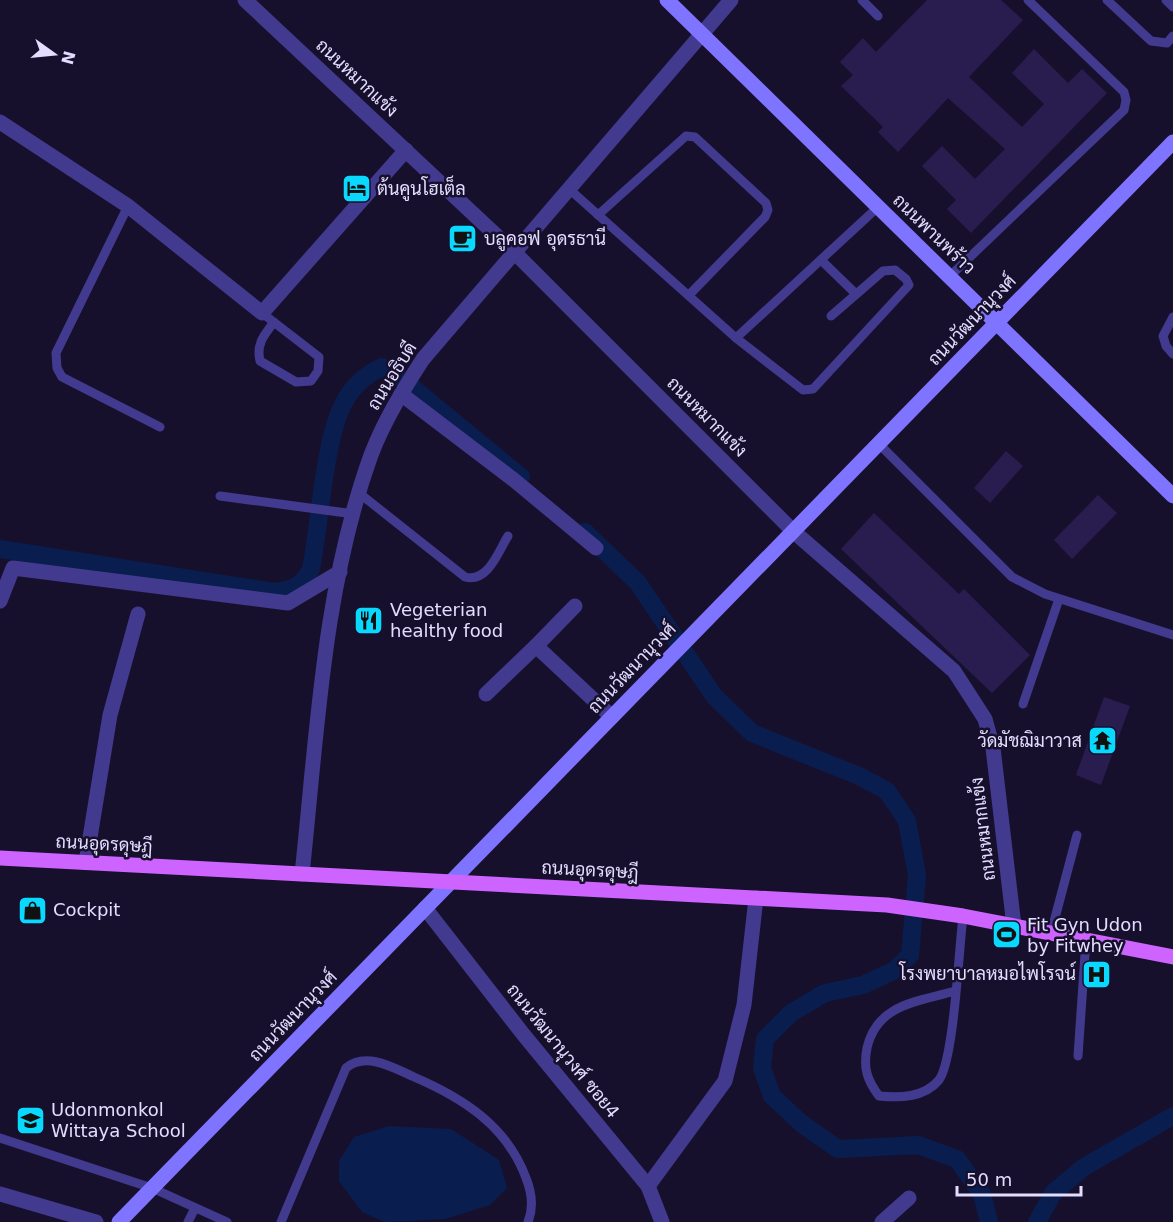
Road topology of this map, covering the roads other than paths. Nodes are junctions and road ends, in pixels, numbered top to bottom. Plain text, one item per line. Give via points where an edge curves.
1 (245, 0) edge
2 (667, 0) edge
3 (731, 0) edge
4 (862, 0) edge
5 (1028, 0) edge
6 (1107, 0) edge
7 (1166, 0) edge
8 (1173, 7) edge
9 (878, 15) dead end
10 (701, 33) junction
11 (1173, 36) edge
12 (0, 122) edge
13 (1173, 142) edge
14 (406, 150) junction
15 (568, 188) junction
16 (128, 206) junction
17 (878, 207) junction
18 (598, 215) junction
19 (514, 252) junction
20 (821, 260) junction
21 (949, 277) junction
22 (856, 294) junction
23 (689, 295) junction
24 (831, 316) dead end
25 (268, 317) junction
26 (1173, 317) edge
27 (996, 323) junction
28 (736, 338) junction
29 (1173, 354) edge
30 (400, 394) junction
31 (160, 427) dead end
32 (879, 444) junction
33 (359, 493) junction
34 (220, 496) dead end
35 (1173, 496) edge
36 (354, 514) junction
37 (793, 531) junction
38 (508, 536) dead end
39 (596, 548) dead end
40 (7, 566) edge
41 (340, 572) junction
42 (1059, 599) junction
43 (0, 601) edge
44 (575, 606) dead end
45 (138, 614) dead end
46 (1173, 635) edge
47 (536, 646) junction
48 (486, 694) dead end
49 (1023, 704) dead end
50 (612, 717) junction
51 (1077, 836) dead end
52 (0, 858) edge
53 (86, 862) junction
54 (302, 874) junction
55 (453, 882) junction
56 (756, 898) junction
57 (425, 908) junction
58 (963, 916) junction
59 (1014, 926) junction
60 (1051, 933) junction
61 (1086, 940) junction
62 (1173, 957) edge
63 (955, 991) junction
64 (1078, 1056) dead end
65 (0, 1138) edge
66 (648, 1186) junction
67 (152, 1188) junction
68 (0, 1194) edge
69 (909, 1198) dead end
70 (195, 1208) junction
71 (96, 1222) edge
72 (119, 1222) edge
73 (188, 1222) edge
74 (227, 1222) edge
75 (281, 1222) edge
76 (528, 1222) edge
77 (662, 1222) edge
78 (882, 1222) edge

1 - 14 street, ถนนหมากแข้ง
2 - 10 street, ถนนพานพร้าว
3 - 10 street, ถนนอธิบดี
4 - 9 lane
5 - 21 lane via 1124,92 1124,110
6 - 11 lane via 1151,41 1167,43
7 - 8 lane
10 - 15 street, ถนนอธิบดี
10 - 17 street, ถนนพานพร้าว
12 - 16 street
13 - 27 street, ถนนวัฒนานุวงศ์
14 - 19 street, ถนนหมากแข้ง
14 - 25 street
15 - 18 lane
15 - 19 street, ถนนอธิบดี
16 - 25 street
16 - 31 lane via 56,360 62,377
17 - 20 lane
17 - 21 street, ถนนพานพร้าว
18 - 23 lane
18 - 23 lane via 686,136 695,137 766,203 768,210
19 - 30 street, ถนนอธิบดี via 423,359
19 - 37 street, ถนนหมากแข้ง
20 - 22 lane
20 - 28 lane
21 - 27 street, ถนนพานพร้าว
22 - 24 lane
22 - 28 lane via 890,268 909,285 809,391
23 - 28 lane
25 - 25 lane via 319,357 318,371 311,381 296,382 260,361 257,350
26 - 29 lane via 1163,336
27 - 32 street, ถนนวัฒนานุวงศ์
27 - 35 street, ถนนพานพร้าว
30 - 33 street, ถนนอธิบดี via 371,454
30 - 39 street
32 - 37 street, ถนนวัฒนานุวงศ์
32 - 42 lane via 999,567 1025,585
33 - 36 street, ถนนอธิบดี
33 - 38 lane via 465,577 484,574
34 - 36 lane
36 - 41 street, ถนนอธิบดี
37 - 50 street, ถนนวัฒนานุวงศ์
37 - 59 street, ถนนหมากแข้ง via 954,671 970,692 985,719 993,748
40 - 41 street via 288,603
40 - 43 street
41 - 54 street, ถนนอธิบดี via 326,658
42 - 46 lane
42 - 49 lane
44 - 47 street
45 - 53 street via 110,715
47 - 48 street
47 - 50 street
50 - 55 street, ถนนวัฒนานุวงศ์
51 - 60 lane
52 - 53 main road, ถนนอุดรดุษฎี
53 - 54 main road, ถนนอุดรดุษฎี
54 - 55 main road, ถนนอุดรดุษฎี
55 - 56 main road, ถนนอุดรดุษฎี
55 - 57 street, ถนนวัฒนานุวงศ์
56 - 58 main road, ถนนอุดรดุษฎี via 887,905
56 - 66 street via 744,1005 725,1081
57 - 66 street, ถนนวัฒนานุวงศ์ ซอย4
57 - 67 street, ถนนวัฒนานุวงศ์
58 - 59 main road, ถนนอุดรดุษฎี
58 - 63 lane
59 - 60 main road, ถนนอุดรดุษฎี
60 - 61 main road, ถนนอุดรดุษฎี
61 - 62 main road, ถนนอุดรดุษฎี
61 - 64 lane
63 - 63 lane via 949,1051 939,1080 904,1098 879,1096 866,1078 870,1034 879,1020 902,1006
65 - 67 lane
66 - 77 street, ถนนวัฒนานุวงศ์ ซอย4
67 - 70 lane
67 - 72 street, ถนนวัฒนานุวงศ์
68 - 71 street
69 - 78 street
70 - 73 lane
70 - 74 lane
75 - 76 lane via 346,1068 358,1061 370,1061 449,1092 504,1136 530,1187 533,1204

